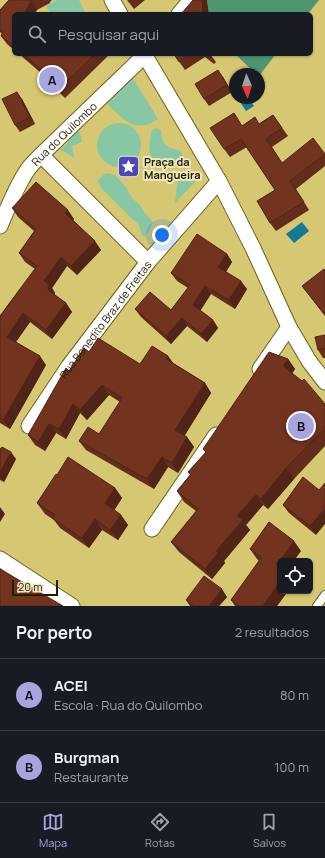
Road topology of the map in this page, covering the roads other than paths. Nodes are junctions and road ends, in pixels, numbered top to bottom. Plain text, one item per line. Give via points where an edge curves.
1 (112, 0) edge
2 (191, 0) edge
3 (119, 12) edge
4 (181, 12) edge
5 (143, 56) edge
6 (146, 56) edge
7 (41, 155) junction
8 (219, 181) junction
9 (0, 226) edge
10 (148, 262) junction
11 (289, 327) junction
12 (253, 380) edge
13 (325, 382) edge
14 (222, 425) edge
15 (29, 426) dead end
16 (152, 529) dead end
17 (0, 559) edge
18 (325, 595) edge
19 (72, 606) edge
20 (317, 606) edge

1 - 3 street
2 - 4 street
5 - 7 street, Rua do Quilombo
6 - 8 street
7 - 9 street, Rua do Quilombo via 17,187
7 - 10 street
8 - 10 street, Rua Benedito Braz de Freitas
8 - 11 street
10 - 15 street, Rua Benedito Braz de Freitas via 69,366
11 - 12 street
11 - 13 street
14 - 16 street
17 - 19 street
18 - 20 lane

